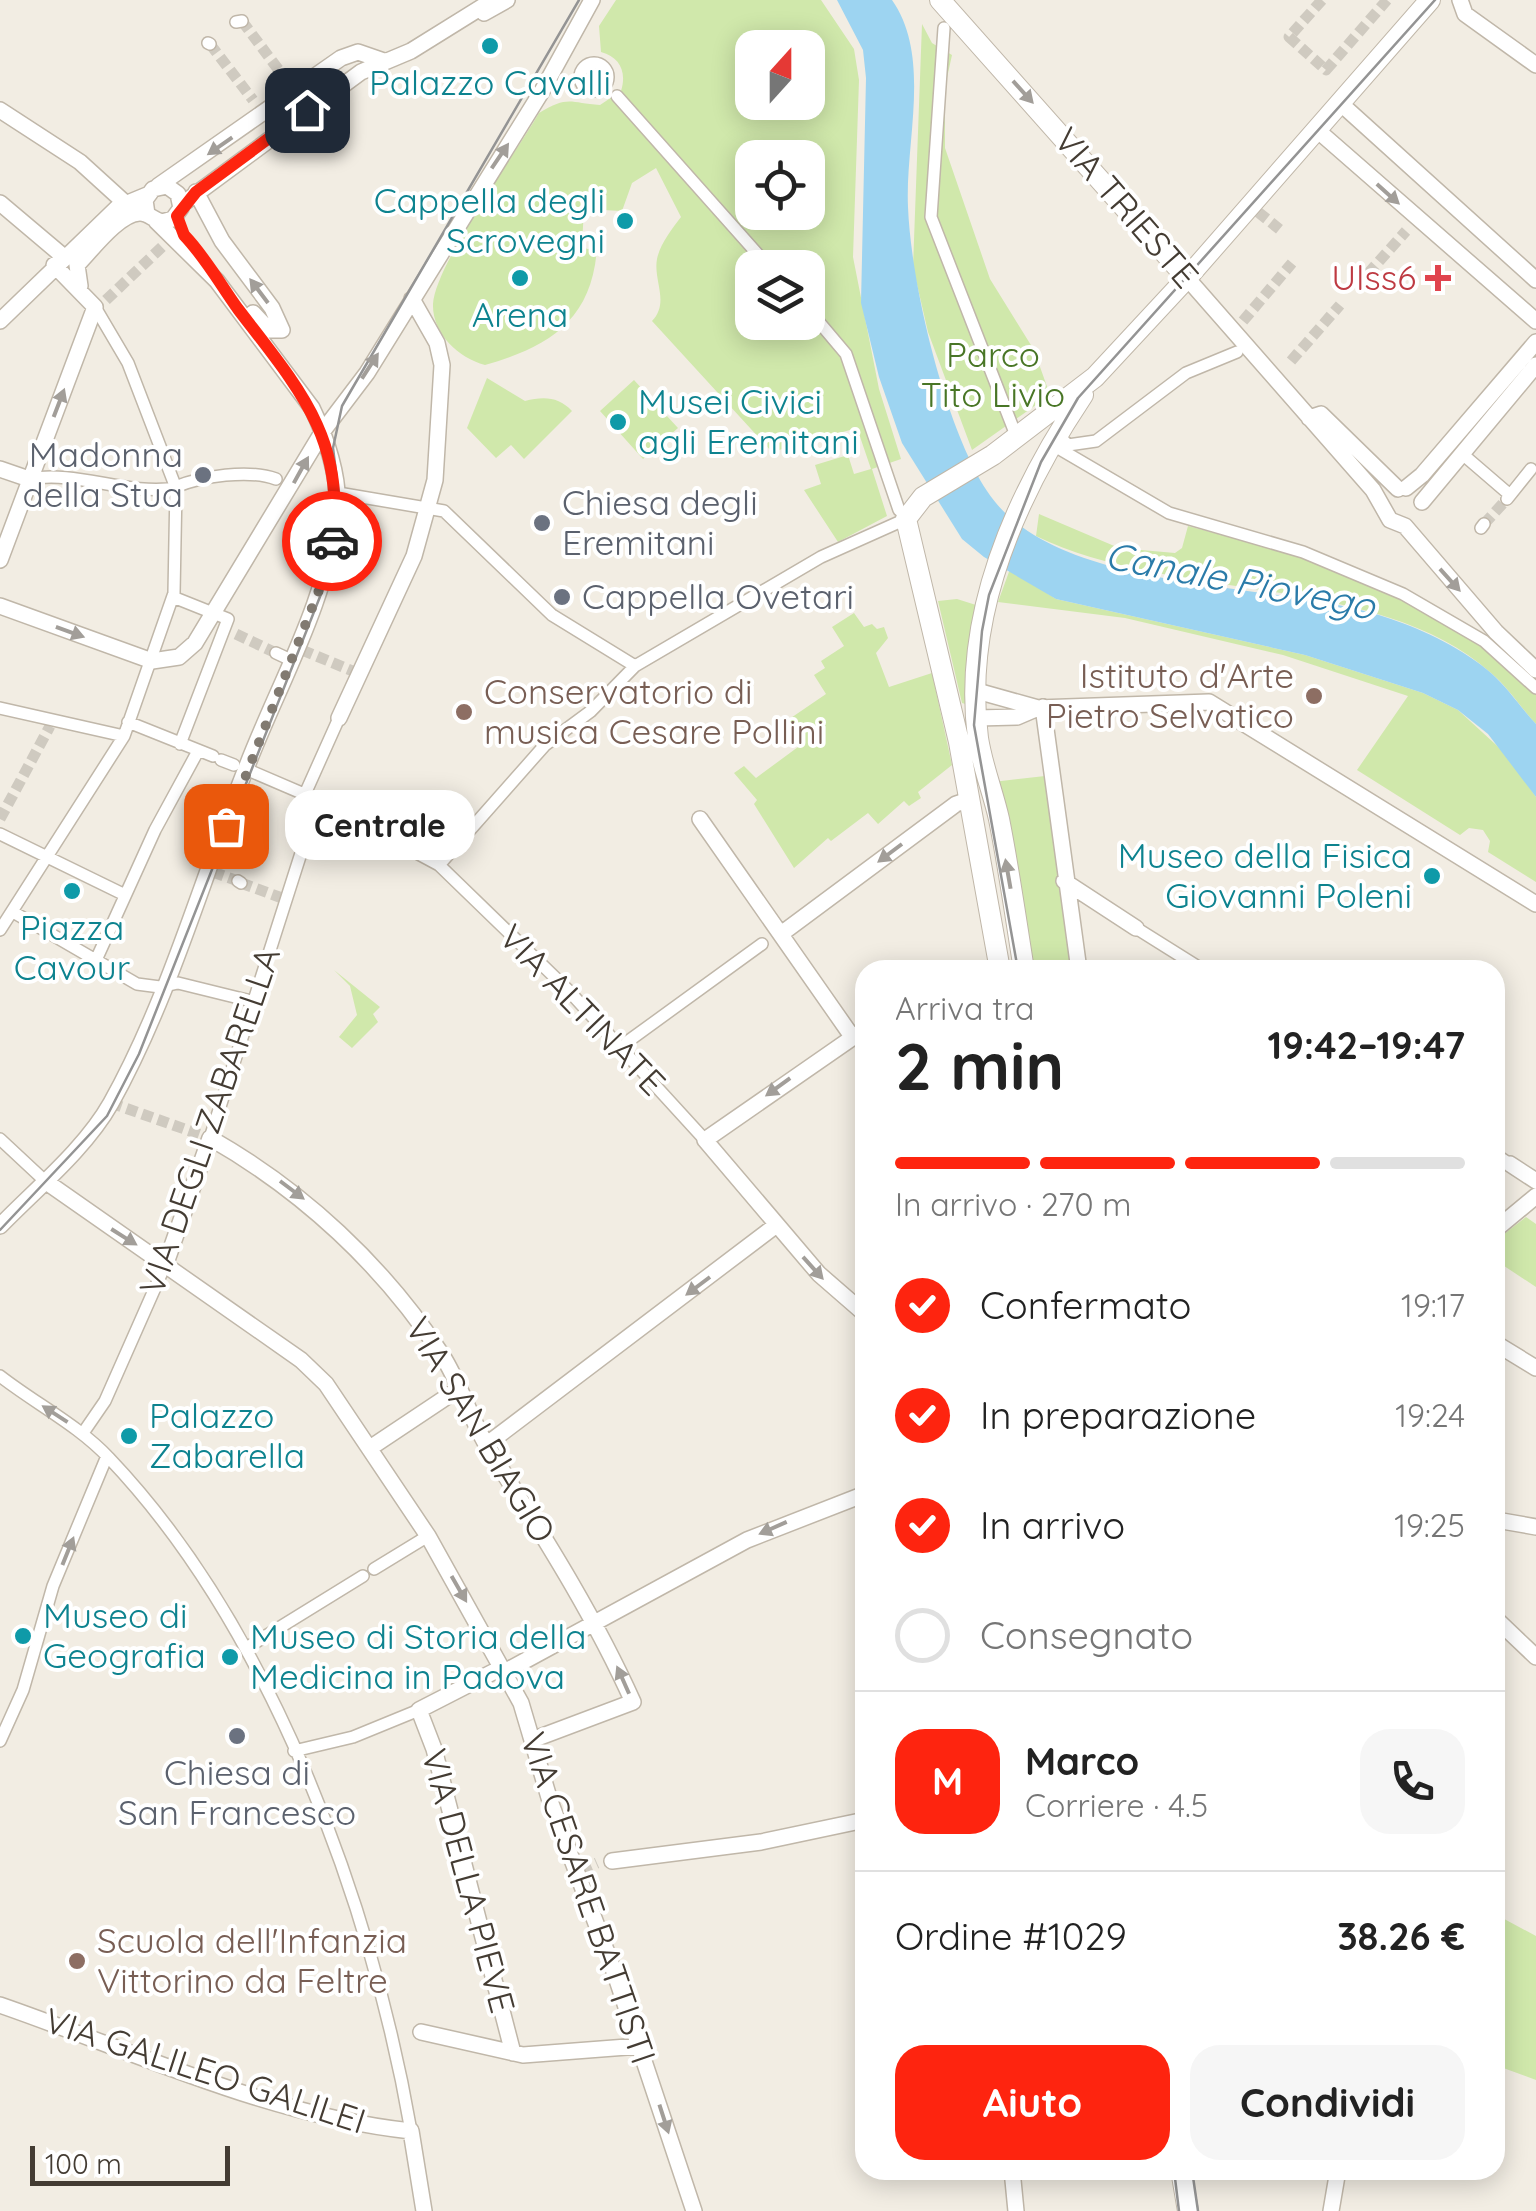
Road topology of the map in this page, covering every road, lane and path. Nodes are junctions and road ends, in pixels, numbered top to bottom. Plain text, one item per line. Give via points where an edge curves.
1 (493, 0) edge
2 (507, 0) edge
3 (592, 0) edge
4 (940, 0) edge
5 (1430, 0) edge
6 (1460, 0) edge
7 (470, 15) junction
8 (944, 28) dead end
9 (384, 61) junction
10 (1536, 65) edge
11 (284, 77) tunnel mouth
12 (294, 92) junction
13 (617, 96) dead end
14 (252, 100) tunnel mouth
15 (1339, 102) junction
16 (0, 110) edge
17 (264, 115) junction
18 (1316, 129) junction
19 (152, 191) junction
20 (196, 192) junction
21 (124, 202) junction
22 (0, 203) edge
23 (1450, 203) junction
24 (179, 210) junction
25 (152, 218) junction
26 (1428, 230) junction
27 (754, 250) edge
28 (59, 261) junction
29 (1188, 278) junction
30 (217, 280) junction
31 (1536, 280) edge
32 (81, 289) junction
33 (412, 299) junction
34 (100, 306) junction
35 (0, 321) edge
36 (1536, 321) edge
37 (825, 329) edge
38 (1536, 342) edge
39 (1237, 352) dead end
40 (1536, 365) edge
41 (1095, 377) junction
42 (1309, 418) junction
43 (323, 430) junction
44 (1017, 438) junction
45 (995, 454) junction
46 (1467, 458) dead end
47 (0, 469) edge
48 (1530, 470) dead end
49 (29, 479) junction
50 (276, 479) dead end
51 (176, 488) junction
52 (1402, 489) junction
53 (1027, 493) junction
54 (344, 494) dead end
55 (1422, 502) junction
56 (430, 506) junction
57 (1385, 506) junction
58 (902, 514) junction
59 (1405, 526) junction
60 (0, 560) edge
61 (173, 595) junction
62 (0, 606) edge
63 (1477, 610) junction
64 (225, 625) junction
65 (1484, 640) junction
66 (144, 659) junction
67 (635, 666) junction
68 (1536, 670) edge
69 (1536, 688) edge
70 (977, 691) junction
71 (0, 708) edge
72 (1041, 708) junction
73 (952, 711) junction
74 (340, 718) joint
75 (977, 718) junction
76 (128, 722) junction
77 (124, 736) junction
78 (189, 747) junction
79 (234, 764) dead end
80 (248, 770) dead end
81 (305, 794) junction
82 (971, 799) junction
83 (318, 800) junction
84 (700, 819) dead end
85 (0, 834) edge
86 (42, 852) junction
87 (439, 865) junction
88 (1064, 881) junction
89 (126, 894) junction
90 (1536, 904) edge
91 (11, 915) junction
92 (1136, 928) joint
93 (0, 930) edge
94 (771, 938) junction
95 (998, 960) edge
96 (1022, 960) edge
97 (1076, 960) edge
98 (1187, 960) edge
99 (99, 962) junction
100 (164, 987) junction
101 (252, 1001) junction
102 (855, 1029) edge
103 (855, 1034) edge
104 (627, 1042) dead end
105 (210, 1138) junction
106 (0, 1139) edge
107 (705, 1140) junction
108 (1505, 1161) edge
109 (1510, 1164) joint
110 (45, 1180) junction
111 (1536, 1181) edge
112 (1536, 1196) edge
113 (1505, 1222) edge
114 (0, 1226) edge
115 (775, 1226) junction
116 (166, 1262) junction
117 (855, 1306) edge
118 (1505, 1349) edge
119 (1536, 1368) edge
120 (0, 1376) edge
121 (460, 1388) junction
122 (83, 1433) junction
123 (486, 1446) junction
124 (370, 1448) junction
125 (107, 1456) junction
126 (855, 1499) edge
127 (1505, 1522) edge
128 (1536, 1527) edge
129 (428, 1536) junction
130 (596, 1622) junction
131 (1505, 1627) edge
132 (248, 1648) junction
133 (1536, 1656) edge
134 (506, 1671) junction
135 (419, 1710) junction
136 (532, 1740) junction
137 (0, 1741) edge
138 (294, 1751) junction
139 (855, 1822) edge
140 (604, 1862) tunnel mouth
141 (0, 2004) edge
142 (421, 2032) dead end
143 (640, 2046) junction
144 (513, 2053) junction
145 (411, 2131) junction
146 (1013, 2180) edge
147 (1183, 2180) edge
148 (1336, 2180) edge
149 (424, 2211) edge
150 (694, 2211) edge
151 (1016, 2211) edge
152 (1188, 2211) edge
153 (1331, 2211) edge

1 - 7 street
2 - 7 street
33 -> 3 street
4 -> 29 street, VIA TRIESTE
5 - 15 street
6 - 10 street via 1465,14
7 - 9 street
8 - 44 street via 932,217
9 - 12 street via 349,54
9 - 20 street
11 - 12 street
12 - 17 street
13 - 27 street
14 - 17 street
15 - 18 street
15 - 23 street
16 - 21 street via 80,162
17 -> 19 street
18 -> 26 street
18 - 29 street
19 - 21 street
19 - 24 street via 174,190
19 - 25 street
20 - 24 street
30 -> 20 street via 269,330 282,330
21 - 28 street
22 - 28 street
23 - 26 street
23 - 31 street
24 - 25 street
24 - 30 street via 184,235
25 - 30 street
25 - 32 street via 131,215 76,264
26 - 36 street
28 - 32 street
28 - 35 street
29 - 41 street
29 - 42 street, VIA TRIESTE
30 - 43 street
32 - 34 street
43 -> 33 street
33 - 56 street via 442,365
49 -> 34 street
34 - 51 street
37 - 58 street via 846,354
38 - 52 street via 1427,470
39 - 65 street via 1186,373 1096,441 1061,444 1169,513 1327,561
40 - 55 street
41 - 44 street
41 - 53 street via 1050,442
42 - 52 street, VIA TRIESTE via 1321,414
42 - 57 street, VIA TRIESTE
64 -> 43 street
43 - 100 street via 337,506 323,580
44 - 45 street
45 - 53 street via 1026,468
45 - 58 street
46 - 48 street via 1508,497
47 - 49 street
49 - 51 street via 51,475 102,486
49 - 60 street
50 - 51 street via 234,476
51 - 61 street
52 - 55 street, VIA TRIESTE
52 - 57 street
53 - 70 street via 978,636
54 - 56 street
55 - 59 street via 1418,520
56 - 67 street via 444,511 552,615
56 - 74 street
57 - 59 street, VIA TRIESTE via 1390,520
58 - 67 street
58 - 73 street
59 -> 63 street, VIA TRIESTE
61 - 64 street
61 - 66 street
62 -> 66 street
63 - 65 street via 1467,620
63 - 68 street, VIA TRIESTE
64 - 66 street via 179,657
64 - 78 street
65 - 69 street
66 - 76 street
67 - 87 street via 545,745
70 - 72 street
70 - 75 street
71 - 77 street
72 - 75 street via 1016,717
72 - 88 street
72 - 90 street via 1209,702
73 - 75 street
73 - 82 street
74 - 81 street
96 -> 75 street
76 - 77 street
76 - 78 street
77 - 86 street
78 - 79 street
78 - 89 street
80 - 81 street, VIA ALTINATE
81 - 83 street, VIA ALTINATE
82 -> 94 street
82 - 95 street
83 - 87 street, VIA ALTINATE
83 - 101 street, VIA DEGLI ZABARELLA
84 - 94 street
85 - 86 street
86 - 89 street
86 - 91 street
87 - 107 street, VIA ALTINATE via 568,990
88 - 92 street
88 - 97 street
89 - 99 street
91 - 93 street
91 - 99 street
92 - 98 street
94 - 102 street
94 - 104 street
99 - 100 street via 137,984
100 - 101 street via 178,984
100 - 110 street via 111,1103
101 - 105 street, VIA DEGLI ZABARELLA
103 -> 107 street
105 - 116 street, VIA DEGLI ZABARELLA
105 -> 121 street, VIA SAN BIAGIO via 286,1185 348,1242 426,1332
106 - 110 street, VIA CESARE BATTISTI
107 - 115 street, VIA ALTINATE
108 - 109 street
109 - 111 street
110 - 114 street
110 -> 116 street, VIA CESARE BATTISTI
112 - 113 street
115 -> 117 street, VIA ALTINATE
115 -> 123 street
116 - 122 street, VIA DEGLI ZABARELLA via 106,1400
116 - 124 street, VIA CESARE BATTISTI via 301,1360
118 - 119 street
122 -> 120 street
121 - 123 street, VIA SAN BIAGIO
121 - 124 street
122 - 125 street
123 - 130 street, VIA SAN BIAGIO
124 - 129 street, VIA CESARE BATTISTI
125 - 132 street via 214,1592
137 -> 125 street
126 -> 130 street via 748,1540
127 - 128 street
129 - 132 street
129 -> 134 street, VIA CESARE BATTISTI
130 - 134 street
136 -> 130 street, VIA SAN BIAGIO via 633,1702
131 - 133 street
132 - 138 street
134 - 135 street
134 - 136 street, VIA CESARE BATTISTI
135 - 138 street
135 - 144 street, VIA DELLA PIEVE
136 - 143 street, VIA CESARE BATTISTI
138 - 145 street via 360,1928
139 - 140 street
141 - 145 street, VIA GALILEO GALILEI via 236,2088 368,2127
142 - 144 street
143 - 144 street
143 -> 150 street, VIA CESARE BATTISTI
145 - 149 street
146 - 151 street
147 - 152 street
148 - 153 street

